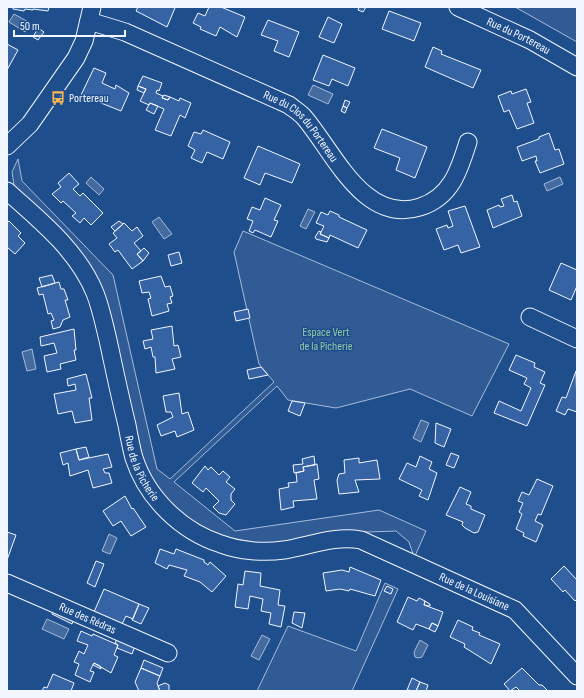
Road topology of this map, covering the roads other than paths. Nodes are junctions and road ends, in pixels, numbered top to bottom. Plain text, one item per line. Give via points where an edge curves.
1 (458, 7) edge
2 (91, 14) edge
3 (577, 67) edge
4 (468, 142) dead end
5 (7, 146) edge
6 (7, 191) edge
7 (530, 316) dead end
8 (577, 339) edge
9 (417, 564) joint
10 (7, 583) edge
11 (168, 653) dead end
12 (577, 676) edge

1 - 3 street, Rue du Portereau via 530,40
2 - 4 street, Rue du Clos du Portereau via 125,32 289,105 302,115 355,185 365,196 377,203 395,209 412,209 441,196 452,185 459,172
2 - 5 street via 76,58 66,74 30,124
6 - 9 street, Rue de la Picherie via 60,241 88,278 106,331 134,458 150,489 172,516 205,538 240,549 283,550 348,537
7 - 8 street
9 - 12 street, Rue de la Louisiane via 515,610
10 - 11 street, Rue des Rédras

